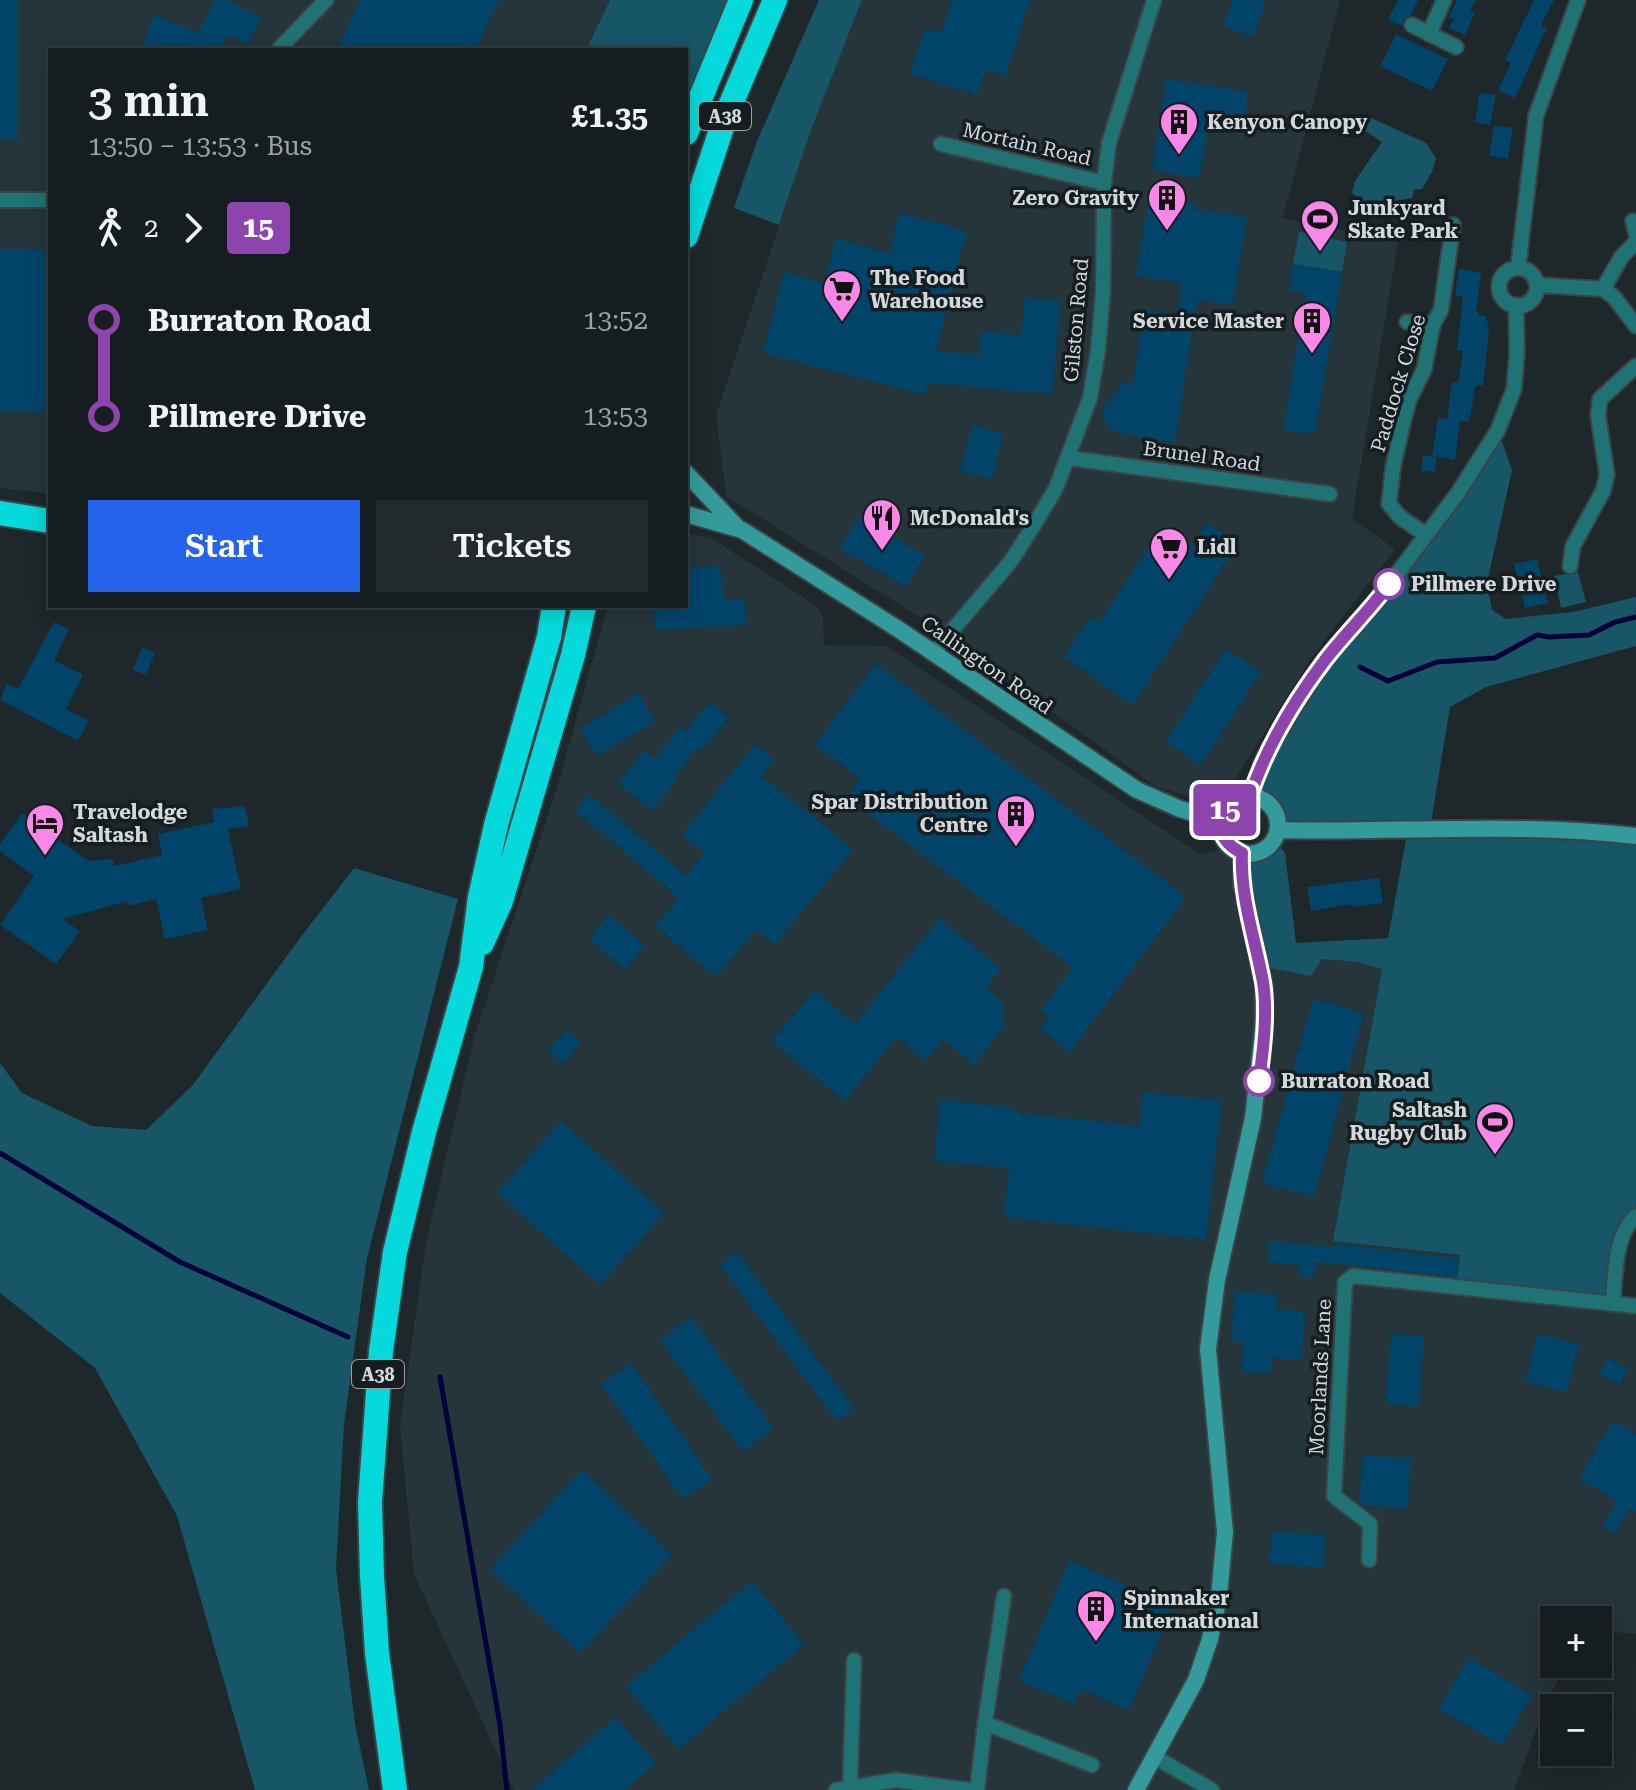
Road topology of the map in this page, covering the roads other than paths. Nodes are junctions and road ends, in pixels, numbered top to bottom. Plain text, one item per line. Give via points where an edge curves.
1 (326, 0) edge
2 (741, 0) edge
3 (775, 0) edge
4 (1154, 0) edge
5 (1444, 0) edge
6 (1578, 0) edge
7 (1412, 25) dead end
8 (1429, 34) junction
9 (1456, 47) dead end
10 (280, 48) edge
11 (688, 128) edge
12 (941, 144) dead end
13 (1104, 183) junction
14 (0, 200) edge
15 (48, 200) edge
16 (1453, 225) dead end
17 (688, 230) edge
18 (1636, 242) edge
19 (1518, 268) junction
20 (1537, 285) junction
21 (1603, 289) junction
22 (1516, 305) junction
23 (1407, 322) dead end
24 (1433, 324) junction
25 (1636, 326) edge
26 (1636, 366) edge
27 (1069, 458) junction
28 (688, 475) edge
29 (1330, 494) dead end
30 (0, 513) edge
31 (688, 515) edge
32 (48, 521) edge
33 (737, 527) junction
34 (1426, 535) junction
35 (1570, 566) dead end
36 (554, 608) edge
37 (584, 608) edge
38 (934, 652) junction
39 (1250, 796) junction
40 (1221, 821) junction
41 (1278, 830) junction
42 (1636, 836) edge
43 (1242, 853) junction
44 (471, 967) junction
45 (1636, 1216) edge
46 (1613, 1304) junction
47 (1636, 1306) edge
48 (1369, 1560) dead end
49 (1004, 1596) dead end
50 (854, 1660) dead end
51 (985, 1723) junction
52 (1155, 1757) junction
53 (1092, 1765) dead end
54 (843, 1788) edge
55 (395, 1790) edge
56 (969, 1790) edge
57 (977, 1790) edge
58 (1136, 1790) edge
59 (1212, 1790) edge

1 - 10 street
2 - 11 highway, A38
3 - 17 highway, A38 via 725,118
4 - 13 street, Gilston Road via 1109,143
5 - 8 street
6 - 19 street via 1536,116
7 - 8 street
8 - 9 street
12 - 13 street, Mortain Road
13 - 27 street, Gilston Road via 1098,350 1090,398
14 - 15 street
16 - 24 street, Paddock Close via 1441,310
18 - 21 street
19 - 20 street via 1531,273
19 - 22 street via 1504,273 1499,284 1502,297
20 - 21 street
20 - 22 street via 1529,302
21 - 25 street
22 - 34 street via 1514,389 1482,459
23 - 24 street
24 - 34 street, Paddock Close via 1424,370 1404,419 1389,504
26 - 35 street via 1600,399 1607,475 1573,546
27 - 29 street, Brunel Road
27 - 38 street, Gilston Road via 1011,561
28 - 33 main road, Callington Road
30 - 32 highway
31 - 33 main road, Callington Road
33 - 38 main road, Callington Road
34 - 39 street via 1325,659 1264,757
36 - 44 highway, A38 via 496,825
37 - 44 highway, A38 via 501,901
38 - 40 main road, Callington Road via 1137,790
39 - 40 main road via 1229,804
39 - 41 main road via 1270,805
40 - 43 main road via 1224,839
41 - 42 main road via 1531,827
41 - 43 main road via 1266,848
43 - 52 main road via 1241,880 1264,985 1263,1029 1253,1118 1217,1280 1208,1349 1225,1532 1219,1596 1196,1680
44 - 55 highway, A38 via 395,1252 373,1428 372,1576
45 - 46 street via 1621,1243
46 - 47 street, Moorlands Lane
46 - 48 street, Moorlands Lane via 1353,1276 1345,1282 1334,1496 1370,1524
49 - 51 street
50 - 54 street
51 - 53 street
51 - 57 street
52 - 58 main road
52 - 59 street
54 - 56 street via 896,1780

